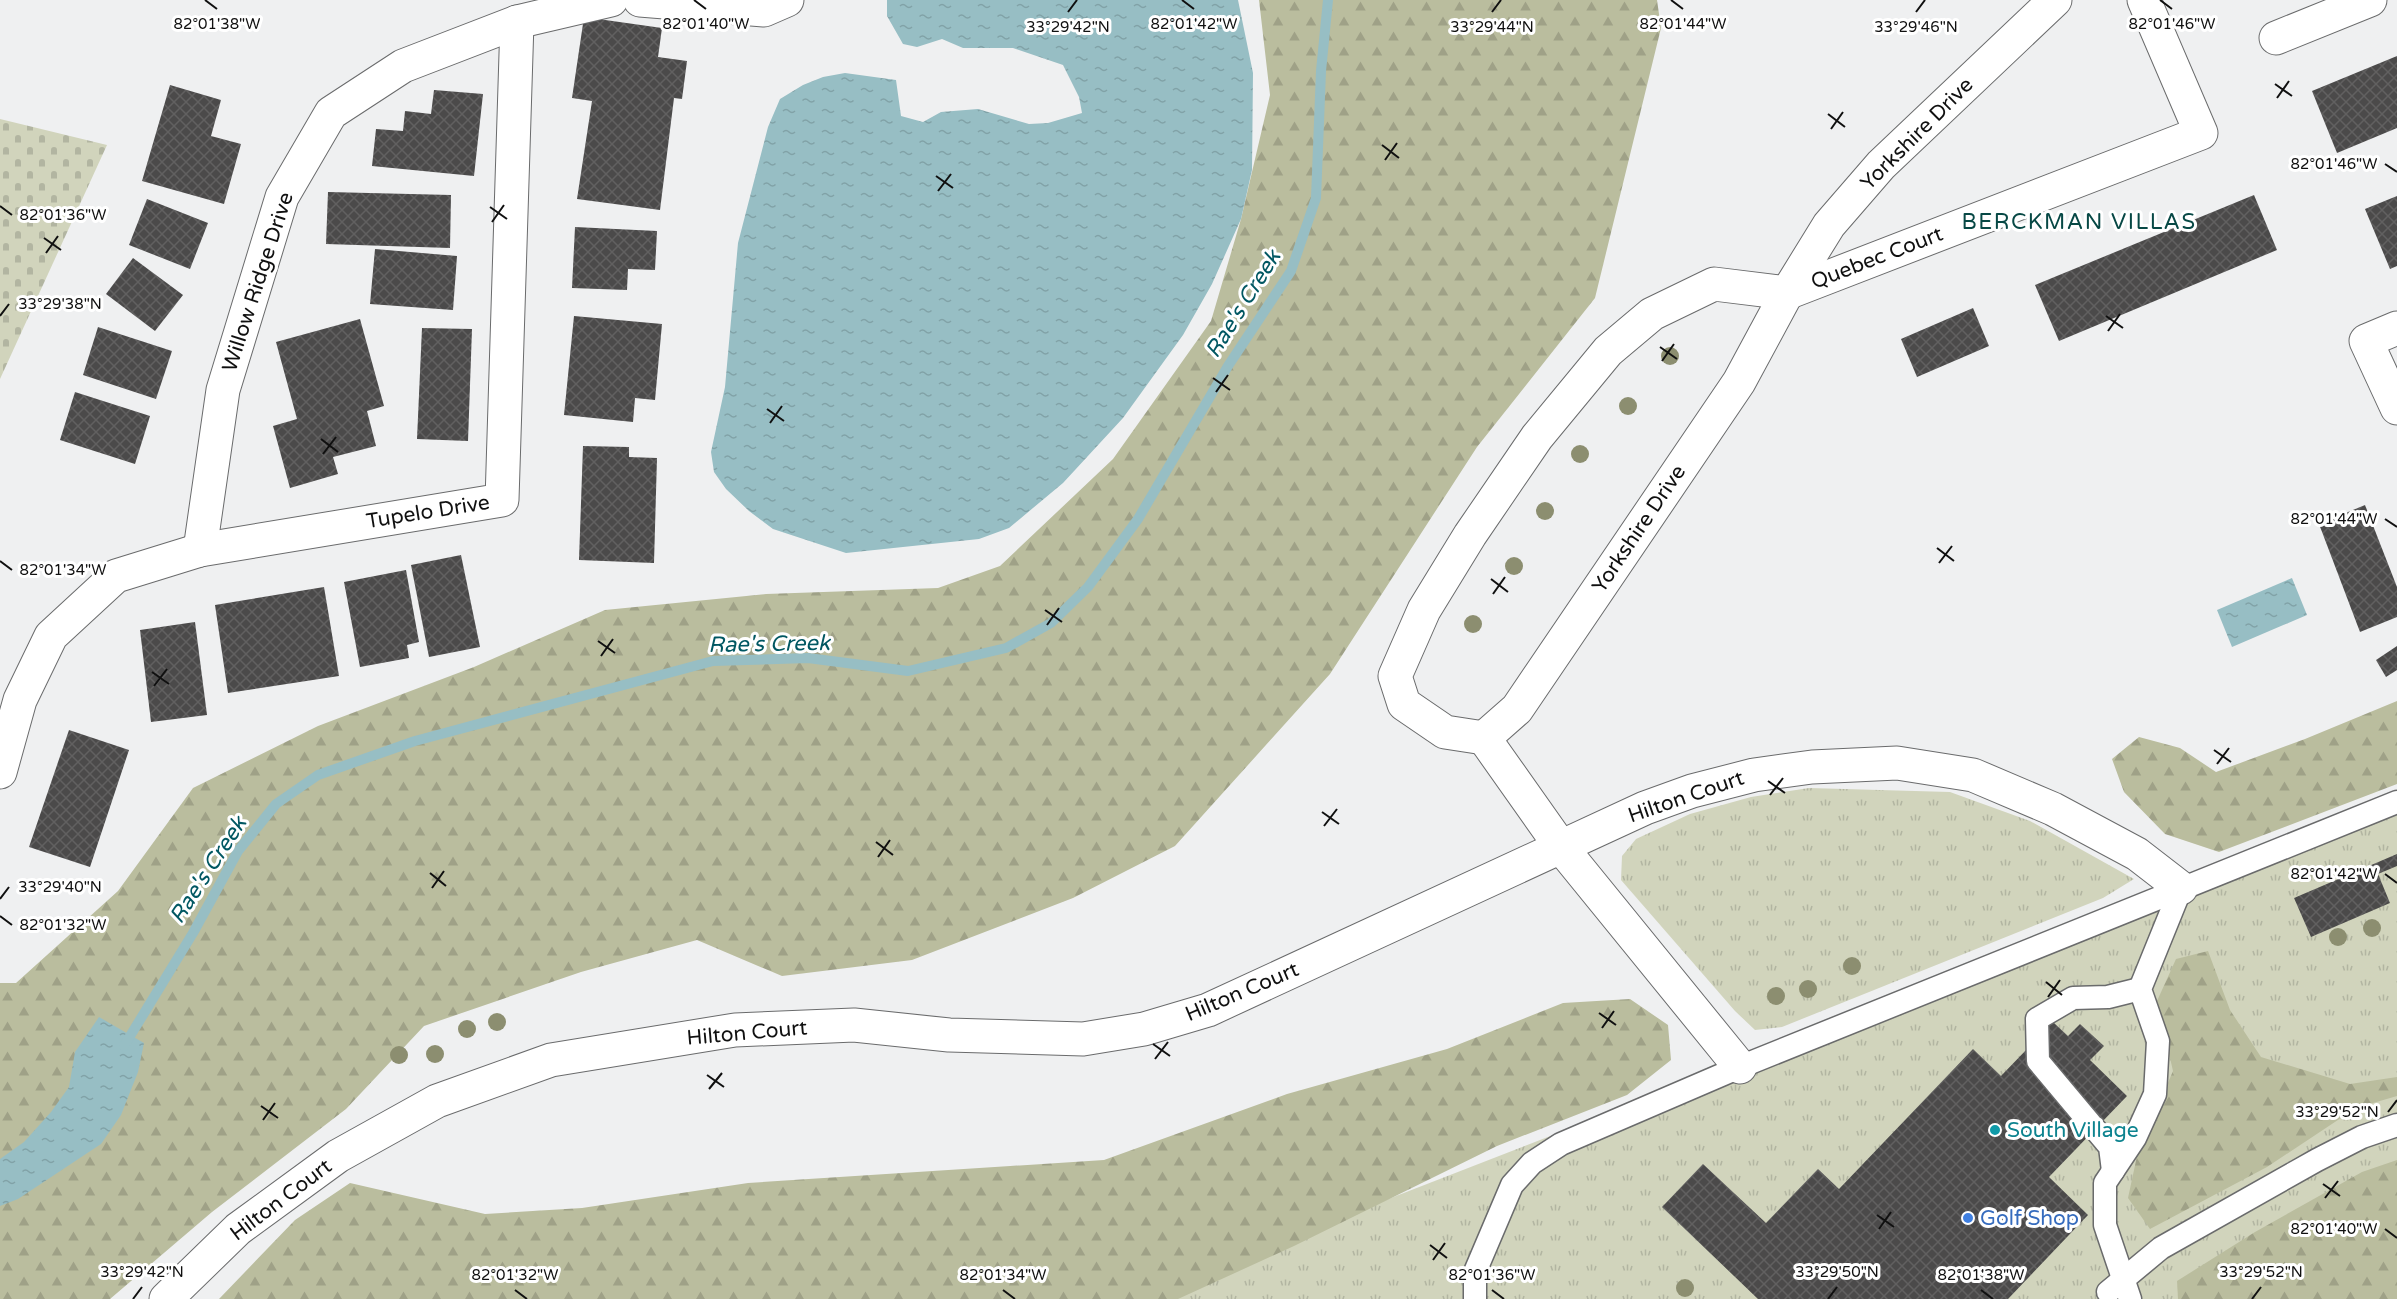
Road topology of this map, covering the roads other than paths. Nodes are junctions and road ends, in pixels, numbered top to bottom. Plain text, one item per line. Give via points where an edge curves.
1 (611, 0) edge
2 (640, 0) edge
3 (787, 0) edge
4 (2055, 0) edge
5 (2144, 0) edge
6 (2370, 0) edge
7 (517, 22) junction
8 (2276, 39) dead end
9 (1787, 293) junction
10 (2397, 328) edge
11 (2397, 408) edge
12 (200, 550) junction
13 (1484, 738) junction
14 (0, 772) edge
15 (2397, 802) edge
16 (1561, 847) junction
17 (2181, 888) junction
18 (2140, 989) junction
19 (1740, 1067) junction
20 (2397, 1125) edge
21 (2113, 1171) junction
22 (2120, 1290) edge
23 (166, 1299) edge
24 (1475, 1299) edge

1 - 7 street, Willow Ridge Drive
2 - 3 street via 764,10
4 - 9 street, Yorkshire Drive via 1881,165 1829,225
5 - 9 street, Quebec Court via 2201,133
6 - 8 street
7 - 12 street, Willow Ridge Drive via 403,66 331,113 282,197 223,390
7 - 12 street, Tupelo Drive via 502,500
9 - 13 street, Yorkshire Drive via 1739,382 1668,488 1517,709
9 - 13 street via 1714,284 1652,314 1608,351 1510,476 1424,610 1395,676 1404,704 1445,732
10 - 11 street via 2366,341
12 - 14 street, Tupelo Drive via 116,576 51,636 20,700
13 - 16 street
15 - 17 lane
16 - 17 street, Hilton Court via 1645,808 1754,775 1812,767 1897,763 1973,775 2053,809 2137,854
16 - 19 street
16 - 23 street, Hilton Court via 1208,1010 1144,1029 1083,1040 949,1035 854,1025 735,1030 551,1060 437,1101 338,1156 238,1229
17 - 18 lane
17 - 19 lane
18 - 21 lane via 2158,1041 2155,1094 2135,1137
18 - 21 lane via 2108,997 2073,998 2037,1019 2038,1061 2110,1147
19 - 24 lane via 1561,1144 1532,1162 1512,1185 1475,1272
20 - 22 lane via 2362,1137 2161,1248
21 - 22 lane via 2106,1183 2105,1225

